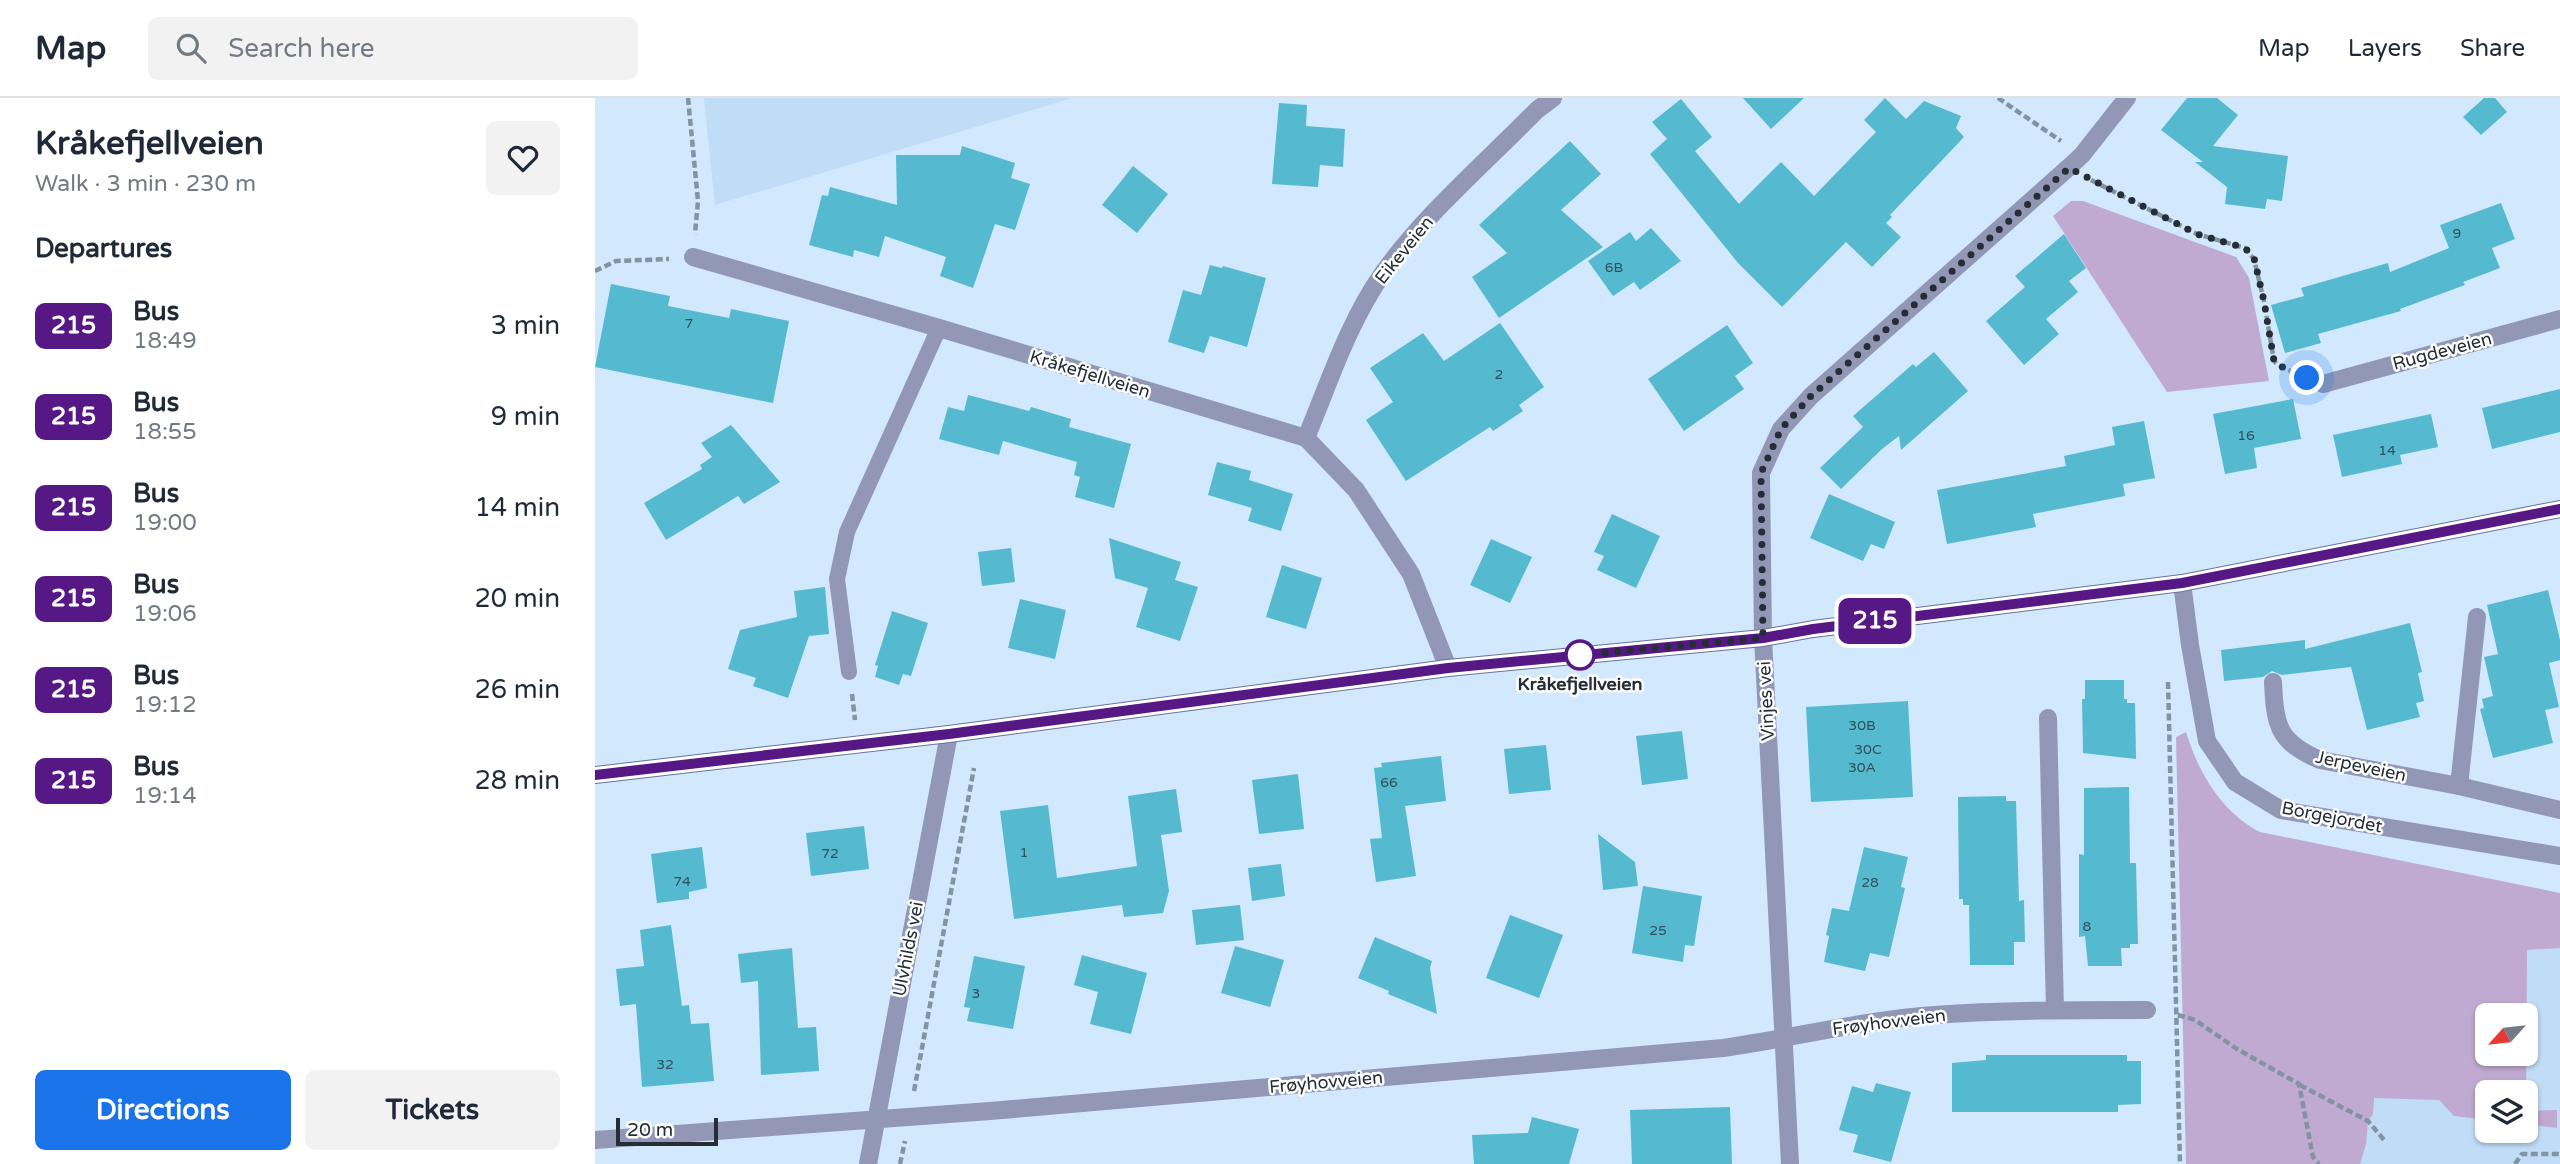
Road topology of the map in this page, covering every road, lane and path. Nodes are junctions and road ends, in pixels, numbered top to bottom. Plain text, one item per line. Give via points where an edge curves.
1 (688, 98) edge
2 (1553, 98) edge
3 (1998, 98) edge
4 (2127, 98) edge
5 (2083, 155) junction
6 (2069, 168) junction
7 (693, 257) junction
8 (595, 271) edge
9 (2560, 318) edge
10 (939, 328) junction
11 (2323, 384) joint
12 (1306, 438) junction
13 (2560, 509) edge
14 (2182, 583) junction
15 (2477, 617) dead end
16 (1763, 638) junction
17 (1448, 668) junction
18 (849, 672) dead end
19 (2168, 672) dead end
20 (2273, 682) dead end
21 (2048, 718) dead end
22 (949, 734) junction
23 (974, 768) dead end
24 (595, 775) edge
25 (2459, 786) junction
26 (2560, 810) edge
27 (2560, 856) edge
28 (2055, 1010) junction
29 (2147, 1010) dead end
30 (2178, 1015) junction
31 (1783, 1039) junction
32 (2299, 1084) junction
33 (909, 1116) junction
34 (875, 1119) junction
35 (595, 1140) edge
36 (2385, 1141) dead end
37 (2560, 1154) edge
38 (868, 1164) edge
39 (900, 1164) edge
40 (1790, 1164) edge
41 (2180, 1164) edge
42 (2319, 1164) edge
43 (2515, 1164) edge

1 - 7 path via 698,201
2 - 12 street, Eikeveien via 1415,232 1382,275 1351,327
3 - 5 path
4 - 5 street, Vinjes vei
5 - 6 street, Vinjes vei
6 - 11 path via 2197,234 2245,248 2254,258 2274,361 2291,373
6 - 16 street, Vinjes vei via 1811,396 1781,429 1761,473
7 - 8 path via 616,261
7 - 10 street, Kråkefjellveien
9 - 11 street, Rugdeveien
10 - 12 street, Kråkefjellveien
10 - 18 lane via 847,532 837,579
12 - 17 street, Kråkefjellveien via 1356,491 1411,574
13 - 14 main road
14 - 16 main road
14 - 27 street, Borgejordet via 2207,741 2235,782 2281,810
15 - 25 street
16 - 17 main road
16 - 31 street, Vinjes vei
17 - 22 main road
19 - 30 path
20 - 25 street, Jerpeveien via 2276,720 2299,751 2320,760
21 - 28 street
22 - 24 main road
22 - 34 street, Ulvhilds vei
23 - 33 path
25 - 26 street, Jerpeveien
28 - 29 street, Frøyhovveien
28 - 31 street, Frøyhovveien via 1919,1016
30 - 32 path via 2195,1020
30 - 41 path
31 - 33 street, Frøyhovveien via 1667,1053
31 - 40 street, Vinjes vei
32 - 36 path via 2368,1121
32 - 42 path via 2313,1157
33 - 34 street, Frøyhovveien
33 - 39 path
34 - 35 street, Frøyhovveien
34 - 38 street, Ulvhilds vei
37 - 43 path via 2522,1154

